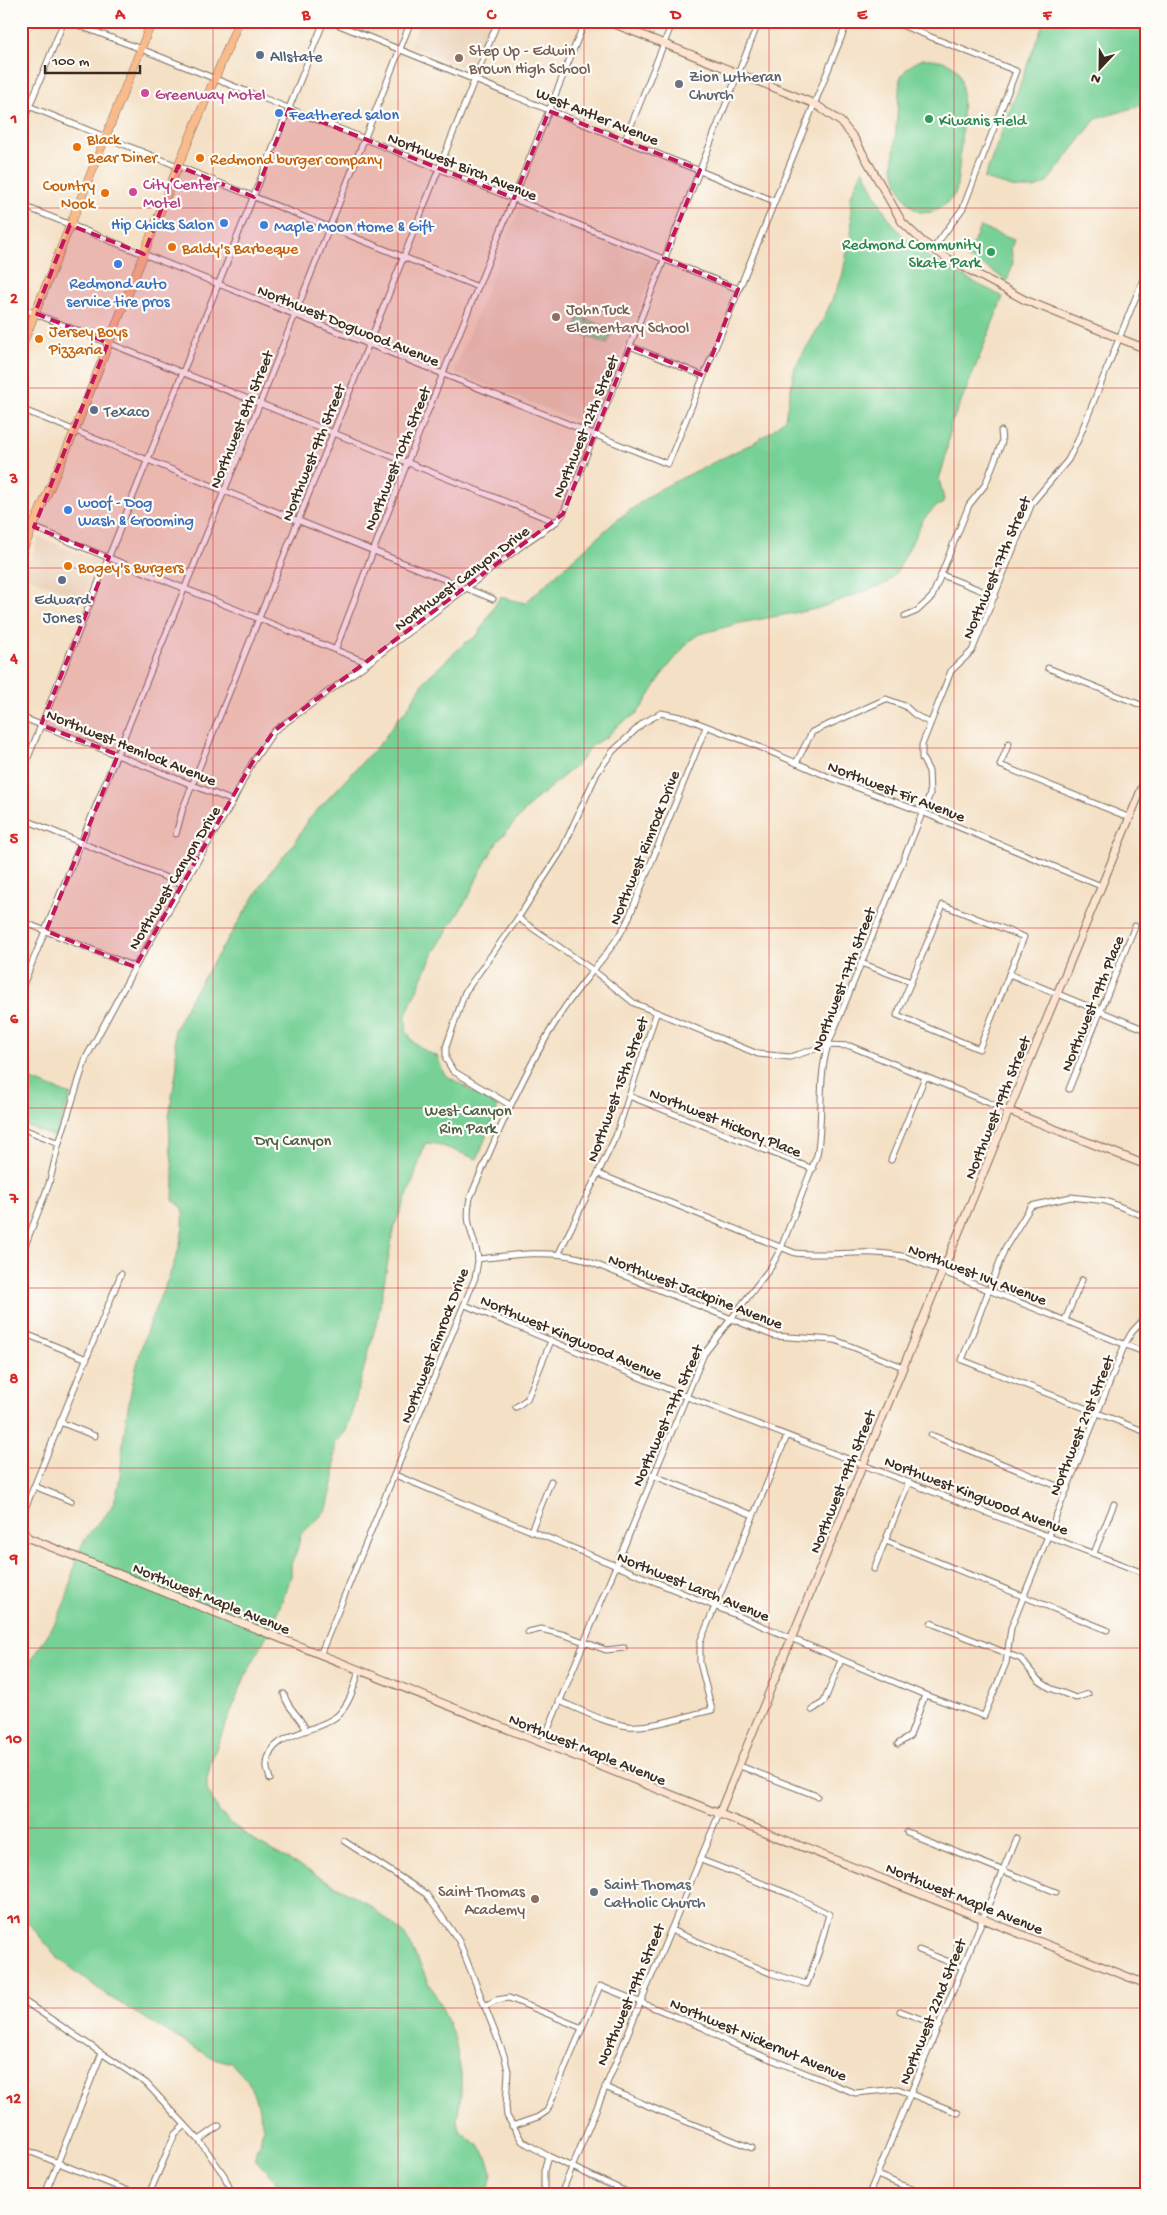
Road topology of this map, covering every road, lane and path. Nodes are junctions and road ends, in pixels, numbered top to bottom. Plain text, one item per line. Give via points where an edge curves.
1 (65, 21) edge
2 (152, 21) edge
3 (239, 21) edge
4 (324, 21) edge
5 (329, 21) edge
6 (411, 21) edge
7 (498, 21) edge
8 (585, 21) edge
9 (607, 21) edge
10 (673, 21) edge
11 (759, 21) edge
12 (848, 21) edge
13 (892, 21) edge
14 (665, 44) junction
15 (141, 49) junction
16 (399, 50) junction
17 (739, 74) junction
18 (214, 78) junction
19 (474, 81) junction
20 (21, 104) edge
21 (815, 104) junction
22 (29, 107) junction
23 (289, 109) junction
24 (549, 111) junction
25 (21, 127) edge
26 (106, 138) junction
27 (364, 139) junction
28 (625, 140) junction
29 (178, 166) junction
30 (439, 169) junction
31 (700, 170) junction
32 (254, 197) junction
33 (514, 198) junction
34 (774, 201) junction
35 (21, 205) edge
36 (70, 225) junction
37 (329, 227) junction
38 (933, 249) junction
39 (144, 254) junction
40 (404, 257) junction
41 (664, 258) junction
42 (1146, 272) edge
43 (219, 285) junction
44 (478, 287) junction
45 (738, 289) junction
46 (21, 308) edge
47 (35, 313) junction
48 (294, 315) junction
49 (1119, 338) junction
50 (108, 342) junction
51 (369, 344) junction
52 (630, 346) junction
53 (21, 348) edge
54 (1146, 348) edge
55 (184, 373) junction
56 (443, 375) junction
57 (704, 376) junction
58 (260, 403) junction
59 (21, 409) edge
60 (74, 430) junction
61 (1000, 431) dead end
62 (334, 433) junction
63 (595, 435) junction
64 (148, 460) junction
65 (407, 463) junction
66 (224, 491) junction
67 (299, 520) junction
68 (21, 522) edge
69 (556, 522) junction
70 (34, 527) junction
71 (373, 551) junction
72 (21, 554) edge
73 (109, 557) junction
74 (942, 575) junction
75 (185, 588) junction
76 (466, 588) junction
77 (995, 596) junction
78 (493, 599) dead end
79 (905, 616) dead end
80 (260, 618) junction
81 (336, 648) junction
82 (368, 662) junction
83 (1048, 668) dead end
84 (1146, 707) edge
85 (21, 717) edge
86 (930, 723) junction
87 (41, 725) junction
88 (706, 727) junction
89 (1009, 743) dead end
90 (118, 755) junction
91 (796, 764) junction
92 (21, 775) edge
93 (1146, 778) edge
94 (193, 785) junction
95 (233, 801) junction
96 (922, 812) junction
97 (1128, 817) junction
98 (21, 818) edge
99 (176, 834) dead end
100 (82, 843) junction
101 (184, 885) junction
102 (1101, 886) junction
103 (518, 918) junction
104 (21, 921) edge
105 (1136, 926) dead end
106 (46, 931) junction
107 (862, 963) junction
108 (135, 967) junction
109 (594, 971) junction
110 (1009, 974) junction
111 (911, 982) junction
112 (21, 990) edge
113 (1057, 994) junction
114 (1102, 1012) junction
115 (656, 1014) junction
116 (1146, 1030) edge
117 (828, 1045) junction
118 (925, 1077) junction
119 (1069, 1089) dead end
120 (629, 1096) junction
121 (510, 1105) junction
122 (1009, 1111) junction
123 (21, 1128) edge
124 (59, 1142) junction
125 (891, 1160) dead end
126 (1146, 1165) edge
127 (813, 1169) junction
128 (599, 1174) junction
129 (1146, 1217) edge
130 (781, 1248) junction
131 (559, 1253) junction
132 (21, 1256) edge
133 (478, 1259) junction
134 (944, 1271) junction
135 (121, 1274) dead end
136 (1082, 1280) dead end
137 (988, 1289) junction
138 (465, 1305) junction
139 (1146, 1317) edge
140 (731, 1319) junction
141 (1065, 1320) junction
142 (21, 1332) edge
143 (551, 1341) junction
144 (1125, 1344) junction
145 (1146, 1353) edge
146 (87, 1359) junction
147 (903, 1367) junction
148 (687, 1397) junction
149 (516, 1407) dead end
150 (1098, 1413) junction
151 (60, 1422) junction
152 (1146, 1432) edge
153 (931, 1435) dead end
154 (95, 1436) dead end
155 (787, 1436) junction
156 (863, 1464) junction
157 (652, 1474) junction
158 (394, 1476) junction
159 (551, 1480) dead end
160 (909, 1482) junction
161 (34, 1486) junction
162 (1067, 1490) junction
163 (71, 1502) dead end
164 (1114, 1504) dead end
165 (23, 1513) edge
166 (753, 1515) junction
167 (531, 1531) junction
168 (21, 1535) edge
169 (1050, 1535) junction
170 (30, 1538) junction
171 (886, 1541) junction
172 (1094, 1553) junction
173 (615, 1566) junction
174 (874, 1569) dead end
175 (1146, 1574) edge
176 (1024, 1596) junction
177 (715, 1606) junction
178 (931, 1623) dead end
179 (1107, 1630) dead end
180 (528, 1632) dead end
181 (791, 1639) junction
182 (584, 1641) junction
183 (624, 1648) dead end
184 (1007, 1653) junction
185 (320, 1655) junction
186 (841, 1660) junction
187 (359, 1671) junction
188 (284, 1694) dead end
189 (1088, 1694) dead end
190 (925, 1695) junction
191 (559, 1701) junction
192 (812, 1710) dead end
193 (984, 1716) joint
194 (306, 1730) junction
195 (542, 1744) junction
196 (898, 1744) dead end
197 (740, 1766) junction
198 (270, 1780) dead end
199 (817, 1796) dead end
200 (719, 1814) junction
201 (908, 1832) dead end
202 (1016, 1838) dead end
203 (344, 1841) dead end
204 (702, 1860) junction
205 (1003, 1871) junction
206 (1056, 1892) dead end
207 (983, 1918) junction
208 (671, 1930) junction
209 (919, 1950) dead end
210 (962, 1968) junction
211 (1146, 1984) edge
212 (22, 2001) edge
213 (641, 2002) junction
214 (485, 2006) junction
215 (900, 2011) dead end
216 (939, 2026) junction
217 (582, 2028) junction
218 (101, 2055) junction
219 (605, 2087) junction
220 (911, 2094) junction
221 (958, 2114) dead end
222 (185, 2125) junction
223 (219, 2126) dead end
224 (512, 2126) junction
225 (199, 2140) junction
226 (21, 2148) edge
227 (752, 2148) dead end
228 (548, 2156) junction
229 (57, 2162) junction
230 (572, 2166) junction
231 (877, 2175) junction
232 (615, 2187) junction
233 (44, 2194) edge
234 (136, 2194) edge
235 (149, 2194) edge
236 (232, 2194) edge
237 (544, 2194) edge
238 (561, 2194) edge
239 (612, 2194) edge
240 (631, 2194) edge
241 (869, 2194) edge
242 (924, 2194) edge

1 - 15 street, Northwest Birch Avenue
1 - 22 street
2 - 15 main road
3 - 18 main road
4 - 23 street
5 - 16 street, West Antler Avenue
6 - 16 street, Northwest 8th Street
7 - 19 street, Northwest 9th Street
8 - 24 street, Northwest 10th Street
9 - 14 main road
10 - 14 street
11 - 17 street, Northwest 12th Street
12 - 21 street
13 - 38 street via 1016,71 963,208
14 - 17 main road
14 - 28 street
15 - 18 street, Northwest Birch Avenue
15 - 26 main road
16 - 19 street, West Antler Avenue
16 - 27 street, Northwest 8th Street
17 - 21 main road
17 - 31 street, Northwest 12th Street
18 - 23 street, Northwest Birch Avenue
18 - 29 main road
19 - 24 street, West Antler Avenue
19 - 30 street, Northwest 9th Street
20 - 22 street
21 - 34 street
21 - 38 main road via 841,122 866,155 902,222
22 - 25 street
22 - 26 street
23 - 27 street, Northwest Birch Avenue
23 - 32 street
24 - 28 street, West Antler Avenue
24 - 33 street, Northwest 10th Street
26 - 29 street
26 - 36 main road
27 - 30 street, Northwest Birch Avenue
27 - 37 street, Northwest 8th Street
28 - 31 street, West Antler Avenue
29 - 32 street
29 - 39 main road
30 - 33 street, Northwest Birch Avenue
30 - 40 street, Northwest 9th Street
31 - 34 street, West Antler Avenue
31 - 41 street, Northwest 12th Street
32 - 37 street
32 - 43 street
33 - 41 street, Northwest Birch Avenue
33 - 44 street, Northwest 10th Street
34 - 45 street
35 - 36 street, Northwest Dogwood Avenue
36 - 39 street, Northwest Dogwood Avenue
36 - 47 main road
37 - 40 street
37 - 48 street, Northwest 8th Street
38 - 49 main road via 1025,300
39 - 43 street, Northwest Dogwood Avenue
39 - 50 main road
40 - 44 street
40 - 51 street, Northwest 9th Street
41 - 45 street, Northwest Birch Avenue
41 - 52 street, Northwest 12th Street
42 - 49 street, Northwest 17th Street
43 - 48 street, Northwest Dogwood Avenue
43 - 55 street
44 - 56 street, Northwest 10th Street
45 - 57 street
46 - 47 street
47 - 50 street
47 - 53 main road
48 - 51 street, Northwest Dogwood Avenue
48 - 58 street, Northwest 8th Street
49 - 54 main road
49 - 77 street, Northwest 17th Street via 1068,460 1032,503
50 - 55 street
50 - 60 main road
51 - 56 street, Northwest Dogwood Avenue
51 - 62 street, Northwest 9th Street
52 - 57 street
52 - 63 street, Northwest 12th Street
55 - 58 street
55 - 64 street
56 - 63 street, Northwest Dogwood Avenue
56 - 65 street, Northwest 10th Street
57 - 63 street, Northwest Dogwood Avenue via 668,464
58 - 62 street
58 - 66 street, Northwest 8th Street
59 - 60 street
60 - 64 street
60 - 70 main road
61 - 74 street via 1002,442 985,485 969,505
62 - 65 street
62 - 67 street, Northwest 9th Street
63 - 69 street, Northwest 12th Street via 563,514
64 - 66 street
64 - 73 street
65 - 69 street
65 - 71 street, Northwest 10th Street
66 - 67 street
66 - 75 street, Northwest 8th Street
67 - 71 street
67 - 80 street, Northwest 9th Street
68 - 70 street
69 - 76 street, Northwest Canyon Drive
70 - 72 main road
70 - 73 street
71 - 76 street
71 - 81 street, Northwest 10th Street
73 - 75 street
73 - 87 street
74 - 77 street
74 - 79 street via 932,597 918,611
75 - 80 street
75 - 90 street, Northwest 8th Street
76 - 78 street
76 - 82 street, Northwest Canyon Drive
77 - 86 street, Northwest 17th Street via 972,651 951,671
80 - 81 street
80 - 94 street, Northwest 9th Street
81 - 82 street
82 - 95 street, Northwest Canyon Drive via 274,731 252,763
83 - 84 street
85 - 87 street, Northwest Hemlock Avenue
86 - 91 street via 905,706 886,700 812,732
86 - 96 street, Northwest 17th Street via 922,745 922,758 929,771 930,794
87 - 90 street, Northwest Hemlock Avenue
87 - 92 street
88 - 91 street, Northwest Fir Avenue
88 - 103 street, Northwest Fir Avenue via 661,713 613,751 594,779 562,850
88 - 109 street, Northwest Rimrock Drive via 628,920
89 - 97 street via 1000,765
90 - 94 street, Northwest Hemlock Avenue
90 - 100 street, Northwest 8th Street
91 - 96 street, Northwest Fir Avenue
93 - 97 main road, Northwest 19th Street
94 - 95 street, Northwest Hemlock Avenue
94 - 99 street, Northwest 9th Street
95 - 101 street, Northwest Canyon Drive
96 - 102 street, Northwest Fir Avenue
96 - 107 street, Northwest 17th Street
97 - 102 main road, Northwest 19th Street
98 - 100 street
100 - 101 street
100 - 106 street, Northwest 8th Street
101 - 108 street, Northwest Canyon Drive
102 - 113 main road, Northwest 19th Street
103 - 109 street
103 - 121 street, Northwest Fir Avenue via 465,992 446,1046 446,1059 453,1071
104 - 106 street
105 - 114 street, Northwest 19th Place
106 - 108 street
106 - 112 street, Northwest 8th Street
107 - 111 street
107 - 117 street, Northwest 17th Street
108 - 124 street, Northwest Canyon Drive via 86,1058
109 - 115 street via 634,1003
109 - 121 street, Northwest Rimrock Drive via 562,1011
110 - 111 street via 979,1049 897,1015
110 - 111 street via 1024,937 943,904
110 - 113 street
113 - 114 street
113 - 122 main road, Northwest 19th Street
114 - 116 street
114 - 119 street, Northwest 19th Place
115 - 117 street via 758,1054 790,1057
115 - 120 street, Northwest 15th Street
117 - 118 street via 850,1046
117 - 127 street, Northwest 17th Street via 821,1070 820,1143
118 - 122 street
118 - 125 street
120 - 127 street, Northwest Hickory Place
120 - 128 street, Northwest 15th Street
121 - 133 street, Northwest Rimrock Drive via 467,1212
122 - 126 main road
122 - 134 main road, Northwest 19th Street
123 - 124 street
124 - 132 street via 49,1184
127 - 130 street, Northwest 17th Street
128 - 130 street, Northwest Ivy Avenue
128 - 131 street, Northwest 15th Street
129 - 137 street via 1106,1201 1071,1197 1031,1206 1005,1248
130 - 134 street, Northwest Ivy Avenue via 809,1255 888,1252
130 - 140 street, Northwest 17th Street via 767,1273
131 - 133 street, Northwest Jackpine Avenue
131 - 140 street, Northwest Jackpine Avenue via 580,1258
133 - 138 street, Northwest Rimrock Drive
134 - 137 street, Northwest Ivy Avenue
134 - 147 main road, Northwest 19th Street
135 - 146 street
136 - 141 street
137 - 141 street, Northwest Ivy Avenue
137 - 150 street via 962,1360
138 - 143 street, Northwest Kingwood Avenue
138 - 158 street, Northwest Rimrock Drive
139 - 144 street, Northwest 21st Street
140 - 147 street, Northwest Jackpine Avenue via 788,1339 835,1340
140 - 148 street, Northwest 17th Street via 704,1354
141 - 144 street, Northwest Ivy Avenue
142 - 146 street
143 - 148 street, Northwest Kingwood Avenue
143 - 149 street via 527,1399
144 - 145 street, Northwest Ivy Avenue
144 - 150 street, Northwest 21st Street
146 - 151 street
147 - 156 main road, Northwest 19th Street
148 - 155 street, Northwest Kingwood Avenue
148 - 157 street, Northwest 17th Street
150 - 152 street
150 - 162 street, Northwest 21st Street
151 - 154 street
151 - 161 street
153 - 162 street
155 - 156 street, Northwest Kingwood Avenue
155 - 166 street
156 - 160 street, Northwest Kingwood Avenue
156 - 181 main road, Northwest 19th Street
157 - 166 street
157 - 173 street, Northwest 17th Street
158 - 167 street, Northwest Larch Avenue
158 - 185 street, Northwest Rimrock Drive
159 - 167 street
160 - 169 street, Northwest Kingwood Avenue via 1008,1522
160 - 171 street
161 - 163 street
161 - 165 street
162 - 169 street, Northwest 21st Street
164 - 172 street
165 - 170 street via 24,1533
166 - 177 street
167 - 173 street, Northwest Larch Avenue
168 - 170 main road, Northwest Maple Avenue
169 - 172 street, Northwest Kingwood Avenue
169 - 176 street, Northwest 21st Street
170 - 185 main road, Northwest Maple Avenue
171 - 174 street
171 - 176 street
172 - 175 street, Northwest Kingwood Avenue
173 - 177 street, Northwest Larch Avenue
173 - 182 street, Northwest 17th Street
176 - 179 street
176 - 184 street, Northwest 21st Street via 1011,1628
177 - 181 street, Northwest Larch Avenue
177 - 191 street via 700,1642 700,1664 712,1710 629,1726
178 - 184 street
180 - 182 street via 541,1629
181 - 186 street, Northwest Larch Avenue
181 - 197 main road, Northwest 19th Street
182 - 183 street via 606,1650
182 - 191 street, Northwest 17th Street
184 - 189 street via 1021,1659 1038,1680 1050,1688 1076,1698
184 - 193 street, Northwest 21st Street
185 - 187 main road, Northwest Maple Avenue
186 - 190 street, Northwest Larch Avenue
186 - 192 street via 824,1702
187 - 194 street via 348,1702 336,1716
187 - 195 main road, Northwest Maple Avenue
188 - 194 street via 286,1705 297,1714
190 - 193 street, Northwest Larch Avenue
190 - 196 street via 910,1736
191 - 195 street, Northwest 17th Street
194 - 198 street via 285,1738 272,1752 266,1765
195 - 200 main road, Northwest Maple Avenue
197 - 199 street
197 - 200 main road, Northwest 19th Street
200 - 204 street, Northwest 19th Street
200 - 207 main road, Northwest Maple Avenue
201 - 205 street
202 - 205 street, Northwest 22nd Street
203 - 214 street via 426,1894 459,1941
204 - 208 street, Northwest 19th Street
204 - 208 street via 792,1895 830,1914 807,1984 770,1973
205 - 206 street
205 - 207 street, Northwest 22nd Street
207 - 210 street, Northwest 22nd Street
207 - 211 main road, Northwest Maple Avenue
208 - 213 street, Northwest 19th Street
209 - 210 street
210 - 216 street, Northwest 22nd Street
212 - 218 street
213 - 217 street, Northwest Nickernut Avenue via 600,1986
213 - 219 street, Northwest 19th Street
213 - 220 street, Northwest Nickernut Avenue via 704,2028 728,2042 855,2093 898,2088
214 - 217 street via 509,1998
214 - 224 street via 508,2071 506,2106
215 - 216 street
216 - 220 street, Northwest 22nd Street
217 - 224 street via 547,2111
218 - 222 street via 146,2083
218 - 229 street
219 - 227 street
219 - 230 street, Northwest 19th Street
220 - 221 street, Northwest Nickernut Avenue
220 - 231 street, Northwest 22nd Street
222 - 225 street
222 - 235 street via 175,2134
223 - 225 street
224 - 228 street via 522,2141
225 - 236 street via 224,2175
226 - 229 street
228 - 230 street
228 - 237 street
229 - 233 street
229 - 234 street
230 - 232 street
230 - 238 street, Northwest 19th Street
231 - 241 street, Northwest 22nd Street
231 - 242 street
232 - 239 street
232 - 240 street

